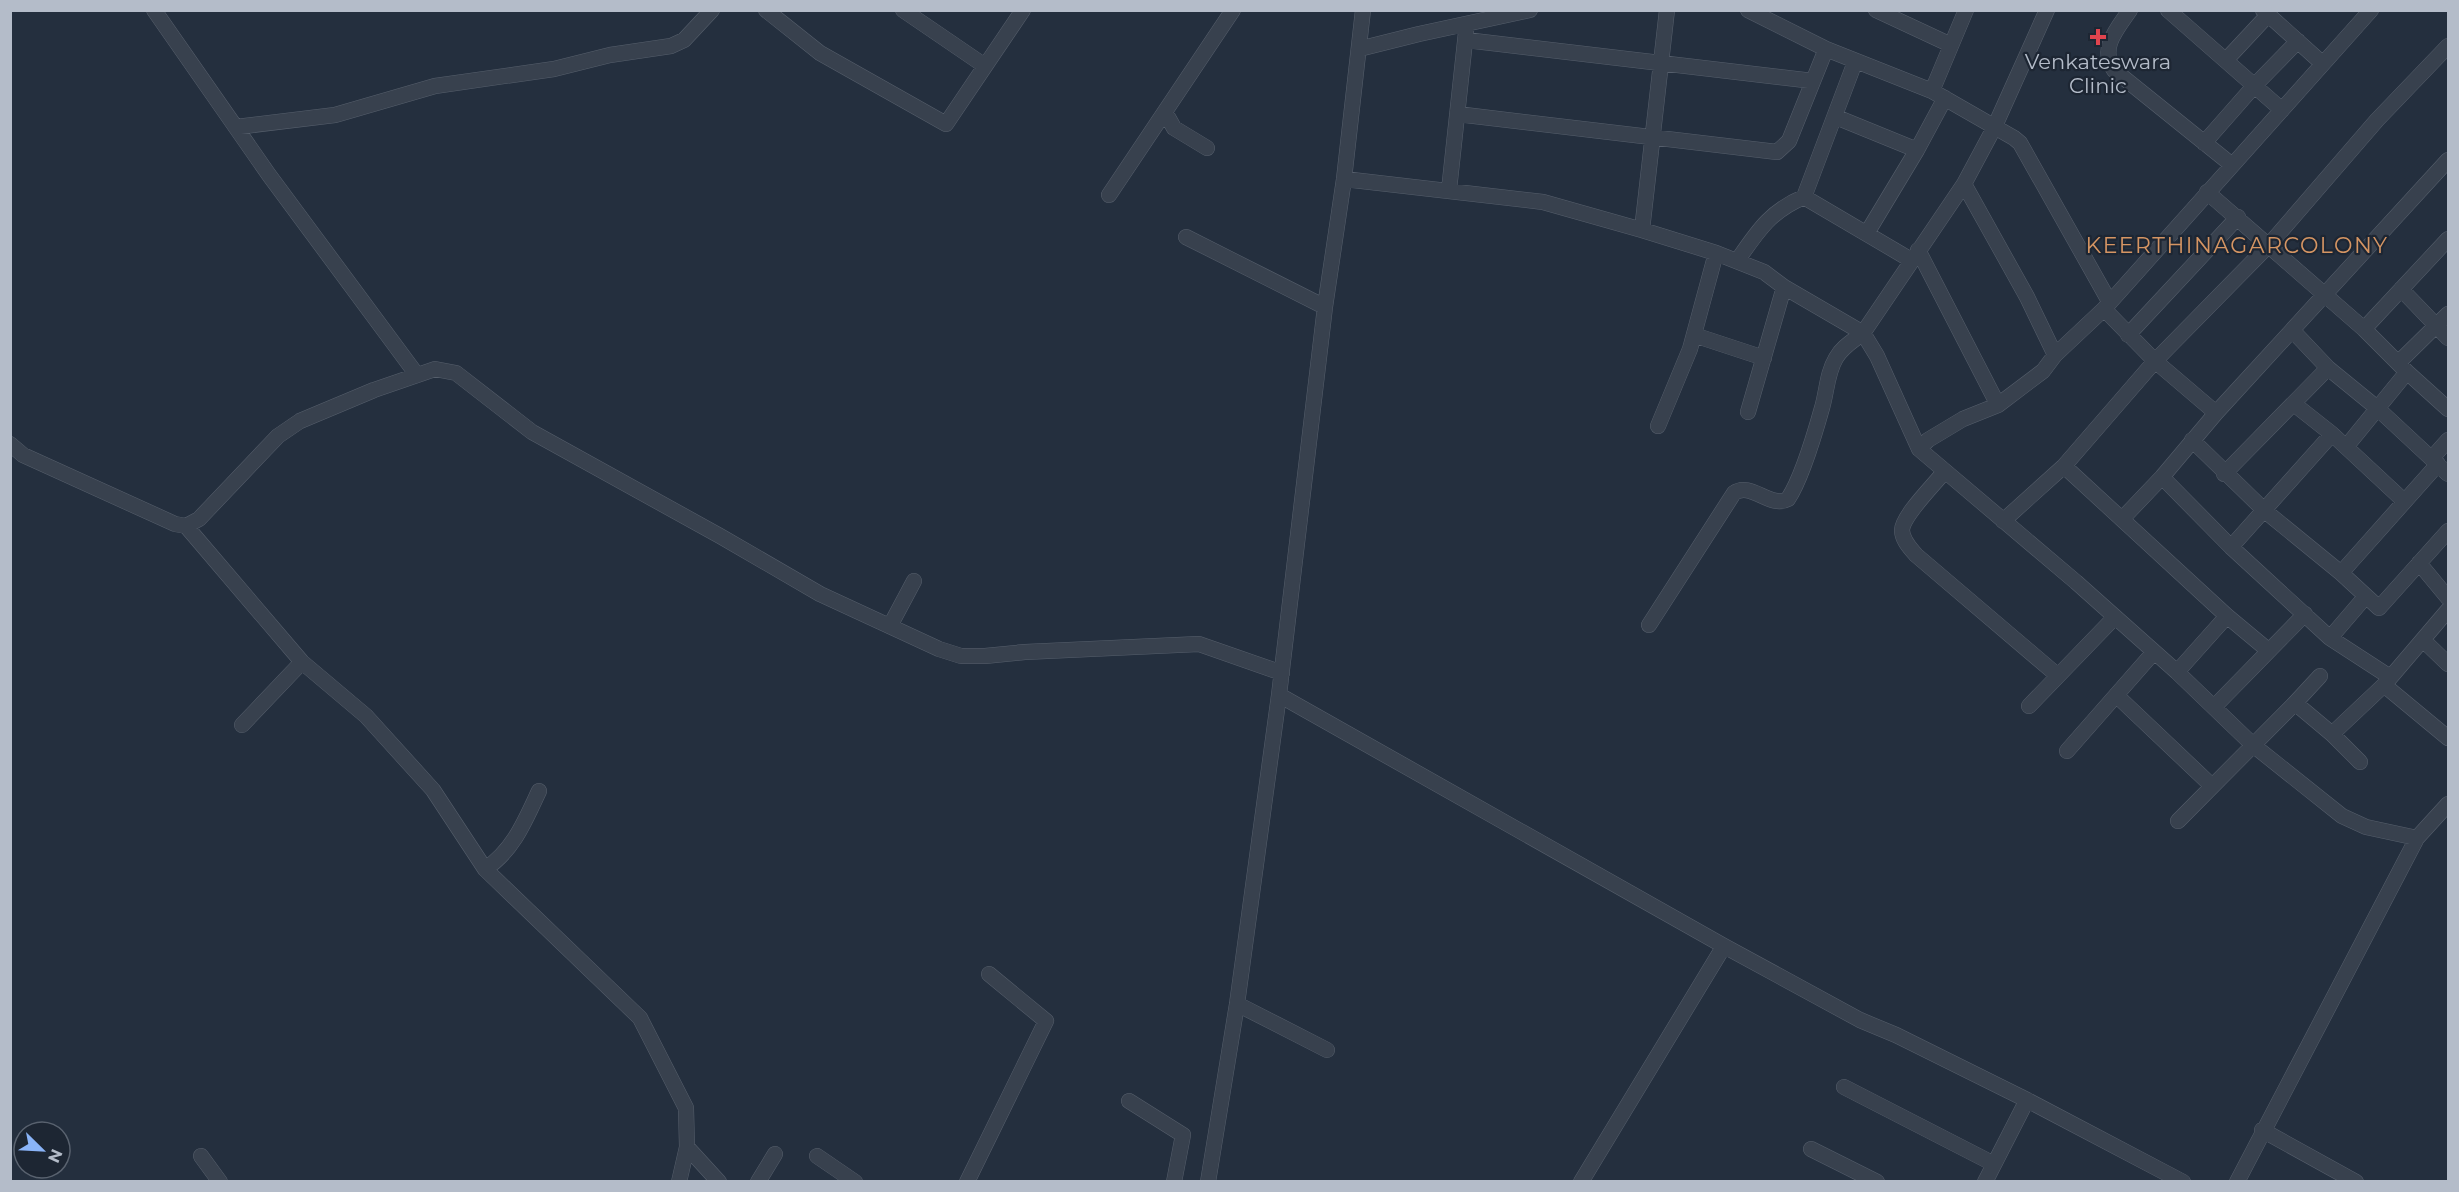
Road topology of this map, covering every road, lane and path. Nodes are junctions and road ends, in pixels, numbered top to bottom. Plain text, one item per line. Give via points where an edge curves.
1 (154, 10) edge
2 (712, 10) edge
3 (766, 10) edge
4 (903, 10) edge
5 (1023, 10) edge
6 (1233, 10) edge
7 (1363, 10) edge
8 (1530, 10) edge
9 (1666, 10) edge
10 (1748, 10) edge
11 (1876, 10) edge
12 (1966, 10) edge
13 (2047, 10) edge
14 (2130, 10) edge
15 (2168, 10) edge
16 (2371, 10) edge
17 (2266, 13) edge
18 (1466, 32) junction
19 (2298, 42) junction
20 (1951, 45) junction
21 (2448, 46) edge
22 (1359, 49) junction
23 (1826, 50) junction
24 (2226, 60) junction
25 (1855, 62) junction
26 (1660, 63) junction
27 (2323, 64) junction
28 (985, 66) junction
29 (1813, 81) junction
30 (2255, 85) junction
31 (1938, 94) junction
32 (2282, 110) junction
33 (1165, 112) junction
34 (1457, 114) junction
35 (1836, 117) junction
36 (236, 127) junction
37 (1994, 128) junction
38 (1652, 138) junction
39 (2204, 143) junction
40 (1207, 148) dead end
41 (1917, 150) junction
42 (2448, 160) edge
43 (2232, 165) junction
44 (1344, 179) junction
45 (1964, 184) junction
46 (1449, 190) junction
47 (2207, 192) junction
48 (1109, 195) dead end
49 (1804, 197) junction
50 (2238, 217) junction
51 (1642, 230) junction
52 (1867, 233) junction
53 (1186, 237) dead end
54 (2448, 239) edge
55 (2269, 245) junction
56 (1716, 253) junction
57 (1915, 255) junction
58 (1737, 261) junction
59 (1784, 287) junction
60 (2401, 290) junction
61 (2324, 294) junction
62 (2107, 305) junction
63 (1325, 307) junction
64 (2448, 314) edge
65 (2436, 327) junction
66 (2364, 329) junction
67 (2292, 330) junction
68 (1863, 333) junction
69 (1694, 334) junction
70 (2128, 335) junction
71 (2448, 338) edge
72 (2055, 355) junction
73 (1764, 358) junction
74 (2155, 361) junction
75 (2402, 367) junction
76 (2328, 368) junction
77 (417, 375) junction
78 (2294, 404) junction
79 (1998, 405) junction
80 (2378, 408) junction
81 (2448, 408) edge
82 (1748, 411) dead end
83 (2216, 413) junction
84 (1658, 426) dead end
85 (2332, 434) junction
86 (2192, 440) junction
87 (2448, 440) edge
88 (10, 444) edge
89 (2346, 447) junction
90 (1919, 449) junction
91 (2064, 465) junction
92 (2440, 466) edge
93 (1944, 472) junction
94 (2224, 474) junction
95 (2162, 477) junction
96 (2404, 501) junction
97 (2265, 511) junction
98 (2122, 519) junction
99 (2003, 521) junction
100 (186, 526) junction
101 (2448, 531) edge
102 (2231, 547) junction
103 (2419, 563) junction
104 (2341, 573) junction
105 (914, 581) dead end
106 (2366, 596) junction
107 (2448, 598) edge
108 (2448, 610) edge
109 (2305, 614) junction
110 (2227, 616) junction
111 (2114, 618) junction
112 (890, 626) junction
113 (1649, 626) dead end
114 (2330, 638) junction
115 (2423, 640) junction
116 (2269, 651) junction
117 (2154, 652) junction
118 (302, 662) junction
119 (2448, 664) edge
120 (2177, 672) junction
121 (1282, 673) junction
122 (2057, 675) junction
123 (2320, 676) dead end
124 (2387, 681) junction
125 (1279, 694) junction
126 (2116, 695) junction
127 (2295, 703) junction
128 (2029, 706) dead end
129 (2214, 707) junction
130 (242, 725) dead end
131 (2332, 734) junction
132 (2448, 738) edge
133 (2253, 745) junction
134 (2067, 751) dead end
135 (2360, 762) dead end
136 (2212, 786) junction
137 (539, 791) dead end
138 (2448, 804) edge
139 (2178, 821) dead end
140 (2417, 838) junction
141 (485, 869) junction
142 (1724, 946) junction
143 (989, 974) dead end
144 (1237, 1004) junction
145 (1327, 1050) dead end
146 (1844, 1087) dead end
147 (2027, 1100) junction
148 (1129, 1101) dead end
149 (2262, 1130) junction
150 (687, 1148) junction
151 (1812, 1149) dead end
152 (775, 1154) dead end
153 (817, 1155) dead end
154 (201, 1156) dead end
155 (1994, 1164) junction
156 (220, 1182) edge
157 (679, 1182) edge
158 (720, 1182) edge
159 (758, 1182) edge
160 (855, 1182) edge
161 (967, 1182) edge
162 (1174, 1182) edge
163 (1208, 1182) edge
164 (1581, 1182) edge
165 (1877, 1182) edge
166 (1985, 1182) edge
167 (2183, 1182) edge
168 (2237, 1182) edge
169 (2356, 1182) edge

1 - 36 street
2 - 36 street via 684,40 671,46 554,69 435,86 335,115
3 - 28 street via 820,53 946,124
4 - 28 street
5 - 28 street
6 - 33 street
7 - 22 street
8 - 18 street
9 - 26 street
10 - 23 street
11 - 20 street
12 - 20 street
13 - 37 street
14 - 39 street via 2112,37 2108,62
15 - 24 street
16 - 27 street
17 - 19 street
17 - 24 street
18 - 22 street via 1419,34
18 - 26 street
18 - 34 street
19 - 27 street
19 - 30 street
20 - 31 street
21 - 55 street via 2377,120
22 - 44 street
23 - 25 street
23 - 29 street
24 - 30 street
25 - 31 street
25 - 35 street
26 - 29 street
26 - 38 street
27 - 32 street
29 - 38 street via 1790,141 1777,152
30 - 32 street
30 - 39 street
31 - 37 street
31 - 41 street
32 - 43 street
33 - 40 street via 1174,128
33 - 48 street
34 - 38 street
34 - 46 street
35 - 41 street
35 - 49 street
36 - 77 street
37 - 45 street
37 - 62 street via 2020,144
38 - 51 street
39 - 43 street
41 - 52 street
42 - 61 street
43 - 47 street
44 - 46 street
44 - 63 street
45 - 57 street
45 - 72 street
46 - 51 street via 1543,202
47 - 50 street
47 - 62 street
49 - 52 street
49 - 58 street via 1764,223
50 - 55 street
50 - 70 street
51 - 56 street
52 - 57 street
53 - 63 street
54 - 60 street
55 - 61 street
55 - 74 street
56 - 58 street
56 - 69 street
57 - 68 street
57 - 79 street
58 - 59 street via 1764,272
59 - 68 street
59 - 73 street
60 - 65 street
60 - 66 street
61 - 66 street
61 - 67 street
62 - 70 street
62 - 72 street
63 - 121 street
64 - 65 street
65 - 71 street
65 - 75 street
66 - 75 street
67 - 76 street
67 - 83 street
68 - 90 street
68 - 113 street via 1842,349 1836,359 1788,500 1778,502 1739,489 1734,493
69 - 73 street
69 - 84 street
70 - 74 street
72 - 79 street via 2030,383
73 - 82 street
74 - 83 street
74 - 91 street
75 - 80 street
75 - 81 street
76 - 78 street
76 - 80 street
77 - 100 street via 288,427 199,519
77 - 112 street via 442,369 456,373 532,432 820,594
78 - 85 street
78 - 94 street
79 - 90 street via 1962,419
80 - 89 street
80 - 92 street
83 - 86 street
85 - 89 street
85 - 97 street
86 - 94 street
86 - 95 street
87 - 92 street
88 - 100 street via 23,455
89 - 96 street
90 - 93 street
91 - 98 street
91 - 99 street
92 - 96 street
93 - 99 street
93 - 122 street via 1906,519 1903,537 1916,555
94 - 97 street
95 - 98 street
95 - 102 street
96 - 104 street
97 - 102 street
97 - 104 street
98 - 110 street
99 - 111 street
100 - 118 street
101 - 103 street
102 - 109 street
103 - 106 street via 2379,608
103 - 107 street
104 - 106 street
105 - 112 street
106 - 114 street
108 - 115 street
109 - 114 street
109 - 116 street
110 - 116 street
110 - 120 street
111 - 117 street
111 - 122 street
112 - 121 street via 961,656 1199,644
114 - 124 street
115 - 119 street
115 - 124 street
116 - 129 street
117 - 120 street
117 - 126 street
118 - 130 street
118 - 141 street via 366,716 433,790
120 - 129 street
121 - 125 street
122 - 128 street
123 - 127 street
124 - 131 street
124 - 132 street
125 - 142 street
125 - 144 street
126 - 134 street
126 - 136 street
127 - 131 street
127 - 133 street
129 - 133 street
131 - 135 street
133 - 136 street
133 - 140 street via 2342,816 2366,827
136 - 139 street
137 - 141 street via 524,824 500,859
138 - 140 street
140 - 149 street
141 - 150 street via 640,1018 686,1108
142 - 147 street via 1860,1020
142 - 164 street
143 - 161 street via 1046,1021
144 - 145 street
144 - 163 street
146 - 155 street
147 - 155 street
147 - 167 street
148 - 162 street via 1183,1135
149 - 168 street
149 - 169 street
150 - 157 street
150 - 158 street
151 - 165 street
152 - 159 street
153 - 160 street
154 - 156 street
155 - 166 street

